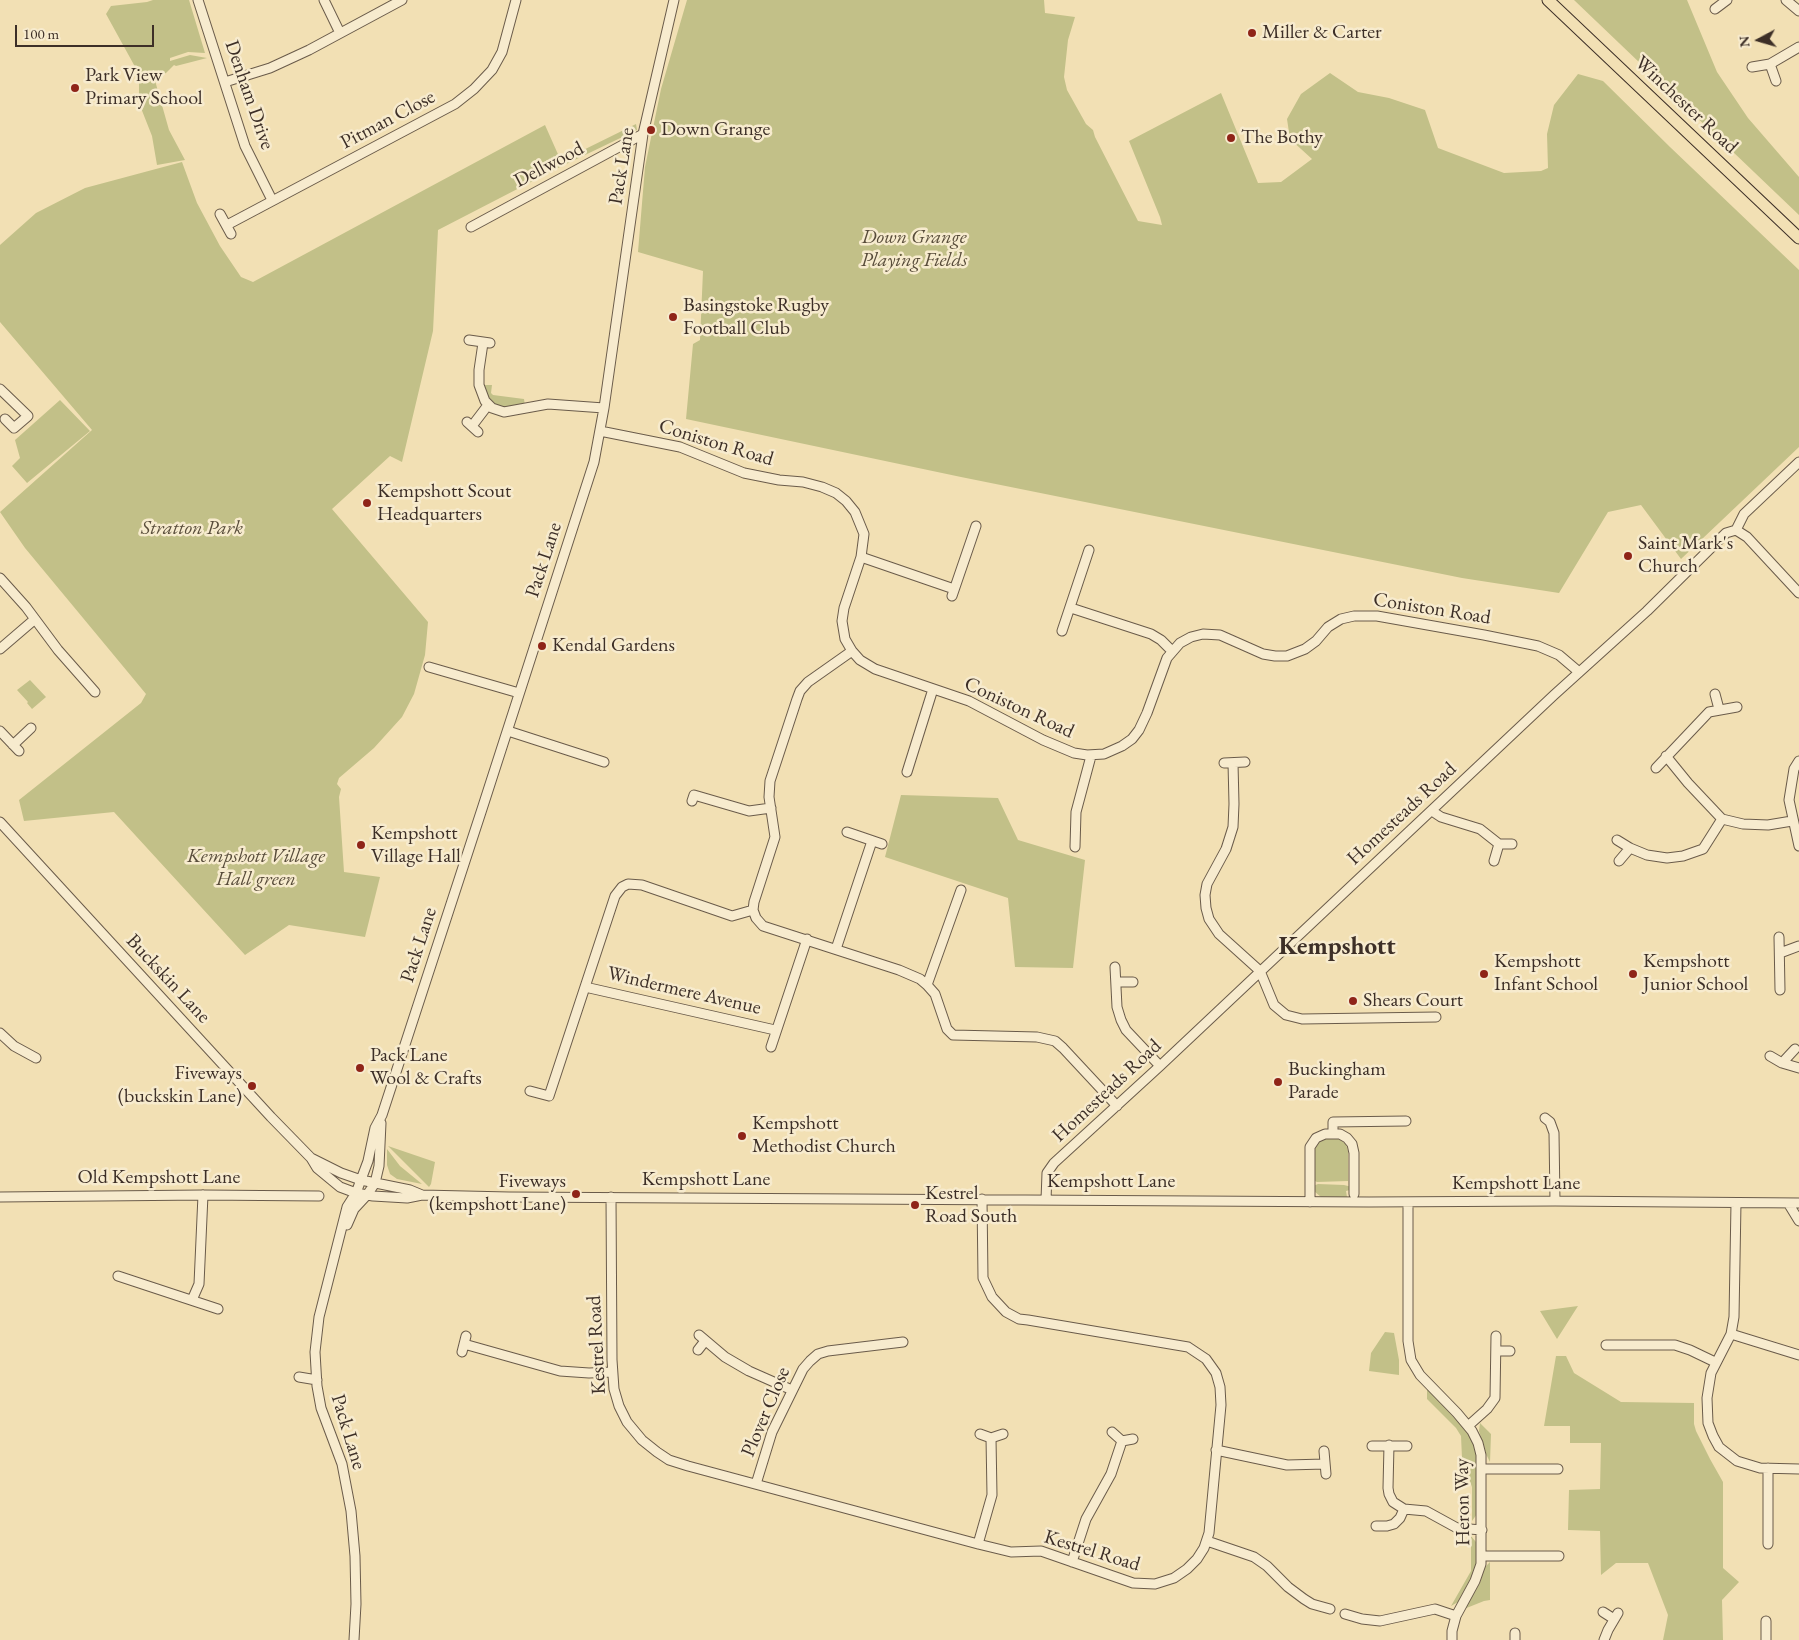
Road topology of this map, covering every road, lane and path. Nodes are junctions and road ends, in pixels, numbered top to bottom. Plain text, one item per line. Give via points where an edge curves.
1 (198, 0) edge
2 (324, 0) edge
3 (402, 0) edge
4 (516, 0) edge
5 (674, 0) edge
6 (1548, 0) edge
7 (1727, 0) edge
8 (1786, 0) edge
9 (1715, 9) dead end
10 (1799, 11) edge
11 (340, 33) junction
12 (1799, 47) edge
13 (1770, 64) junction
14 (1752, 67) dead end
15 (1776, 81) dead end
16 (225, 82) junction
17 (644, 134) junction
18 (272, 200) junction
19 (220, 214) dead end
20 (227, 224) junction
21 (471, 227) dead end
22 (231, 234) dead end
23 (1799, 238) edge
24 (469, 340) dead end
25 (0, 389) edge
26 (488, 405) junction
27 (604, 408) junction
28 (5, 419) dead end
29 (472, 427) dead end
30 (600, 432) junction
31 (1799, 462) edge
32 (976, 526) dead end
33 (1736, 530) junction
34 (1089, 550) dead end
35 (861, 557) junction
36 (0, 578) edge
37 (1799, 593) edge
38 (1071, 608) junction
39 (35, 619) junction
40 (1062, 631) dead end
41 (0, 649) edge
42 (852, 651) junction
43 (1172, 651) junction
44 (429, 668) dead end
45 (1579, 672) junction
46 (933, 689) junction
47 (95, 692) dead end
48 (520, 693) junction
49 (1715, 694) dead end
50 (1738, 707) dead end
51 (1719, 709) junction
52 (31, 728) dead end
53 (508, 730) junction
54 (0, 731) edge
55 (1091, 756) junction
56 (1666, 756) junction
57 (1799, 761) edge
58 (604, 762) dead end
59 (1245, 762) dead end
60 (1656, 768) dead end
61 (907, 772) dead end
62 (692, 801) dead end
63 (771, 808) junction
64 (1432, 811) junction
65 (1722, 819) junction
66 (1792, 821) junction
67 (0, 822) edge
68 (846, 832) dead end
69 (1085, 838) dead end
70 (1617, 840) dead end
71 (872, 841) junction
72 (882, 844) dead end
73 (1499, 844) junction
74 (1512, 844) dead end
75 (1799, 846) edge
76 (1630, 848) junction
77 (1494, 861) dead end
78 (1619, 861) dead end
79 (961, 890) dead end
80 (753, 910) junction
81 (1779, 937) dead end
82 (807, 939) junction
83 (1799, 946) edge
84 (836, 949) junction
85 (1780, 953) junction
86 (1115, 966) dead end
87 (1260, 971) junction
88 (1116, 982) junction
89 (1133, 982) dead end
90 (927, 985) junction
91 (585, 987) junction
92 (1780, 990) dead end
93 (1436, 1017) dead end
94 (775, 1030) junction
95 (0, 1033) edge
96 (771, 1048) dead end
97 (1795, 1049) dead end
98 (1770, 1056) dead end
99 (36, 1058) dead end
100 (1782, 1063) junction
101 (1160, 1066) junction
102 (1799, 1068) edge
103 (530, 1091) dead end
104 (1117, 1106) junction
105 (382, 1115) junction
106 (1546, 1118) dead end
107 (1406, 1121) dead end
108 (1333, 1134) junction
109 (311, 1158) junction
110 (361, 1180) junction
111 (375, 1183) junction
112 (356, 1193) junction
113 (1355, 1194) dead end
114 (204, 1195) junction
115 (367, 1195) junction
116 (422, 1195) junction
117 (319, 1196) dead end
118 (0, 1197) edge
119 (612, 1197) junction
120 (982, 1199) junction
121 (1046, 1200) junction
122 (1555, 1201) junction
123 (1310, 1202) junction
124 (1408, 1202) junction
125 (1736, 1203) junction
126 (1788, 1203) junction
127 (1799, 1203) edge
128 (1799, 1221) edge
129 (341, 1236) junction
130 (118, 1276) dead end
131 (192, 1300) junction
132 (218, 1309) dead end
133 (1731, 1334) junction
134 (1496, 1336) dead end
135 (905, 1342) dead end
136 (464, 1344) dead end
137 (1606, 1345) dead end
138 (698, 1350) dead end
139 (1496, 1351) junction
140 (1510, 1351) dead end
141 (1799, 1355) edge
142 (1715, 1362) junction
143 (612, 1372) junction
144 (299, 1377) dead end
145 (316, 1380) junction
146 (792, 1390) junction
147 (1468, 1426) junction
148 (1112, 1432) dead end
149 (980, 1434) dead end
150 (1003, 1434) dead end
151 (991, 1438) junction
152 (1133, 1439) dead end
153 (1122, 1440) junction
154 (1389, 1445) junction
155 (1372, 1446) dead end
156 (1407, 1446) dead end
157 (1216, 1450) junction
158 (1324, 1451) dead end
159 (1325, 1464) junction
160 (1768, 1468) junction
161 (1482, 1469) junction
162 (1558, 1469) dead end
163 (1799, 1469) edge
164 (1326, 1474) dead end
165 (756, 1484) junction
166 (1404, 1508) junction
167 (1376, 1526) dead end
168 (1482, 1530) junction
169 (1207, 1541) junction
170 (978, 1544) junction
171 (1768, 1544) dead end
172 (1482, 1556) junction
173 (1559, 1556) dead end
174 (1072, 1562) junction
175 (1330, 1609) dead end
176 (1603, 1612) dead end
177 (1345, 1614) dead end
178 (1456, 1616) junction
179 (1766, 1621) dead end
180 (354, 1640) edge
181 (1452, 1640) edge
182 (1604, 1640) edge
183 (1766, 1640) edge

1 - 16 street, Denham Drive
2 - 11 street
3 - 11 street
4 - 18 street, Pitman Close via 502,52 492,70 474,90 455,104
5 - 17 street, Pack Lane
6 - 23 main road, Winchester Road
7 - 9 street
8 - 10 street
11 - 16 street via 270,68
12 - 13 street
13 - 14 street
13 - 15 street
16 - 18 street, Denham Drive via 245,146
17 - 21 street, Dellwood
17 - 27 street, Pack Lane
18 - 20 street, Pitman Close
19 - 20 street
20 - 22 street
24 - 26 street via 487,343 478,377
25 - 28 street via 28,416 14,428
26 - 27 street via 504,412 548,404
26 - 29 street
27 - 30 street, Pack Lane
30 - 35 street, Coniston Road via 680,447 744,473 803,482 836,493 851,506 860,522 864,540
30 - 48 street, Pack Lane via 587,486
31 - 33 street, Homesteads Road via 1744,514
32 - 35 street via 953,592
33 - 37 street via 1747,536
33 - 45 street, Homesteads Road via 1726,533
34 - 38 street via 1090,562
35 - 42 street, Coniston Road via 843,615 844,633
36 - 39 street
38 - 40 street
38 - 43 street via 1151,634
39 - 41 street
39 - 47 street
42 - 46 street, Coniston Road via 870,667
42 - 63 street via 800,691 770,781
43 - 45 street, Coniston Road via 1191,638 1214,634 1268,655 1286,656 1305,649 1336,622 1368,615 1538,646 1559,654
43 - 55 street, Coniston Road via 1164,662 1148,713 1136,735 1117,749
44 - 48 street
45 - 64 street, Homesteads Road
46 - 55 street, Coniston Road via 969,702 1058,747
46 - 61 street, Coniston Road
48 - 53 street, Pack Lane
49 - 51 street
50 - 51 street
51 - 56 street via 1709,712
52 - 54 street via 16,748
53 - 58 street
53 - 105 street, Pack Lane
55 - 69 street, Coniston Road via 1076,812 1075,843
56 - 60 street
56 - 65 street
57 - 66 street via 1794,769 1789,800
59 - 87 street via 1228,763 1234,804 1233,827 1226,849 1209,878 1205,901 1209,920 1219,934
62 - 63 street via 694,795 749,811
63 - 80 street via 775,837
64 - 73 street via 1480,830
64 - 87 street, Homesteads Road
65 - 66 street via 1752,825
65 - 76 street via 1703,849 1692,854 1667,858
66 - 75 street
67 - 109 street, Buckskin Lane
68 - 71 street
70 - 76 street
71 - 72 street
71 - 84 street
73 - 74 street
73 - 77 street
76 - 78 street
79 - 90 street
80 - 82 street via 757,921 764,926
80 - 91 street, Windermere Avenue via 732,916 642,885 625,886 615,896
81 - 85 street
82 - 84 street
82 - 94 street, Windermere Avenue
83 - 85 street
84 - 90 street via 899,970
85 - 92 street
86 - 88 street
87 - 93 street via 1271,1000 1286,1015 1302,1019
87 - 101 street, Homesteads Road
88 - 89 street
88 - 101 street via 1117,1007 1123,1026
90 - 104 street via 937,999 951,1033 957,1036 1051,1040 1063,1048
91 - 94 street, Windermere Avenue
91 - 103 street, Windermere Avenue via 548,1096
94 - 96 street, Windermere Avenue
95 - 99 street via 14,1046
97 - 100 street
98 - 100 street
100 - 102 street
101 - 104 street, Homesteads Road
104 - 121 street, Homesteads Road via 1050,1167
105 - 110 street, Pack Lane via 375,1128
105 - 111 street, Pack Lane
106 - 122 street via 1554,1133
107 - 108 street via 1333,1122
108 - 113 street via 1347,1138 1354,1148
108 - 123 street via 1319,1136 1310,1147
109 - 110 street, Buckskin Lane
109 - 112 street, Buckskin Lane via 334,1183
110 - 111 street, Buckskin Lane
110 - 112 street, Pack Lane
111 - 115 street, Pack Lane
111 - 116 street, Kempshott Lane
112 - 115 street, Kempshott Lane
112 - 129 street, Pack Lane via 347,1207
114 - 117 street, Old Kempshott Lane
114 - 118 street, Old Kempshott Lane
114 - 131 street via 199,1284
115 - 116 street, Kempshott Lane via 408,1198
115 - 129 street, Pack Lane via 354,1209
116 - 119 street, Kempshott Lane
119 - 120 street, Kempshott Lane
119 - 143 street, Kestrel Road
120 - 121 street, Kempshott Lane
120 - 157 street, Kestrel Road via 983,1278 996,1303 1020,1319 1180,1344 1194,1349 1212,1366 1219,1380 1221,1396
121 - 123 street, Kempshott Lane
122 - 124 street, Kempshott Lane
122 - 125 street, Kempshott Lane
123 - 124 street, Kempshott Lane
124 - 147 street, Heron Way via 1410,1354 1420,1376
125 - 126 street, Kempshott Lane
125 - 133 street via 1735,1302
126 - 127 street, Kempshott Lane
126 - 128 street
129 - 145 street, Pack Lane via 319,1317
130 - 131 street
131 - 132 street
133 - 141 street
133 - 142 street
134 - 139 street
135 - 146 street, Plover Close via 818,1354 806,1364
136 - 143 street via 560,1371
137 - 142 street via 1680,1346
138 - 146 street via 702,1338 749,1371
139 - 140 street
139 - 147 street via 1495,1398 1487,1410
142 - 160 street via 1707,1398 1708,1423 1713,1436 1719,1447 1733,1459 1754,1467
143 - 165 street, Kestrel Road via 622,1414 650,1447 669,1460
144 - 145 street
145 - 180 street, Pack Lane via 321,1408 342,1464 351,1511 355,1556
146 - 165 street, Plover Close via 768,1442
147 - 161 street, Heron Way via 1478,1443
148 - 153 street
149 - 151 street
150 - 151 street
151 - 170 street via 992,1495
152 - 153 street
153 - 174 street via 1111,1474 1086,1519
154 - 155 street
154 - 156 street
154 - 166 street via 1389,1494
157 - 159 street via 1295,1466
157 - 169 street, Kestrel Road
158 - 159 street
159 - 164 street
160 - 163 street
160 - 171 street
161 - 162 street
161 - 168 street, Heron Way
165 - 170 street, Kestrel Road
166 - 167 street via 1394,1524
166 - 168 street via 1426,1511 1457,1528
168 - 172 street, Heron Way
169 - 174 street, Kestrel Road via 1187,1569 1174,1578 1155,1584 1133,1583
169 - 175 street via 1254,1558 1304,1599
170 - 174 street, Kestrel Road via 1011,1552 1036,1550
172 - 173 street
172 - 178 street, Heron Way via 1477,1576
176 - 182 street via 1616,1616
177 - 178 street via 1380,1620 1435,1609
178 - 181 street, Heron Way
179 - 183 street

